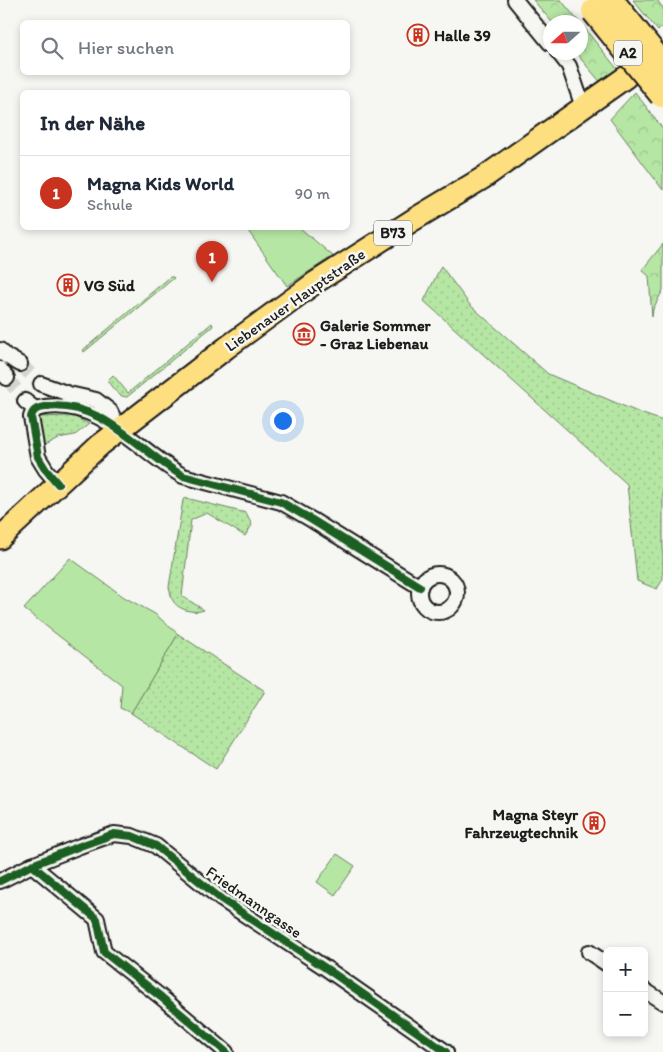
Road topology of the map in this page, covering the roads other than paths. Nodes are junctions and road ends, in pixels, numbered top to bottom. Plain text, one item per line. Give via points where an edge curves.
1 (515, 0) edge
2 (602, 5) edge
3 (543, 34) edge
4 (565, 60) edge
5 (663, 65) edge
6 (626, 77) dead end
7 (662, 95) edge
8 (583, 107) junction
9 (0, 350) edge
10 (20, 364) tunnel mouth
11 (42, 384) tunnel mouth
12 (120, 430) junction
13 (58, 484) junction
14 (0, 538) edge
15 (420, 587) dead end
16 (32, 865) junction
17 (0, 881) edge
18 (590, 952) dead end
19 (603, 961) edge
20 (647, 992) edge
21 (663, 1002) edge
22 (226, 1052) edge
23 (446, 1052) edge

1 - 3 street
2 - 5 highway, A2, bridge
2 - 7 highway, A2, bridge
4 - 8 street via 570,66
6 - 8 main road, Liebenauer Hauptstraße / B73
8 - 12 main road, Liebenauer Hauptstraße / B73 via 483,178 316,282
9 - 10 street
11 - 12 street via 96,400 110,411
12 - 13 main road, Liebenauer Hauptstraße / B73
12 - 13 street via 83,411 30,405 37,454
12 - 15 street via 183,476 286,505
13 - 14 main road, Liebenauer Hauptstraße / B73
16 - 17 street, Friedmanngasse
16 - 22 street via 97,919 104,952
16 - 23 street, Friedmanngasse via 114,834 132,836 156,846 221,899
18 - 19 street
20 - 21 street

